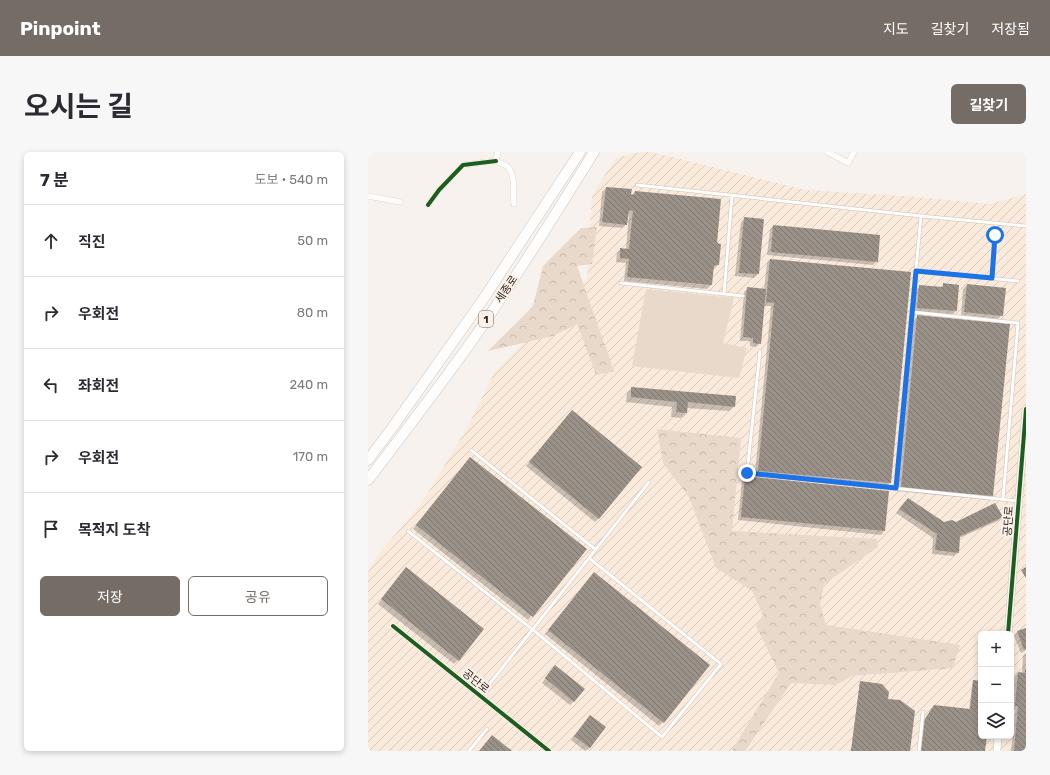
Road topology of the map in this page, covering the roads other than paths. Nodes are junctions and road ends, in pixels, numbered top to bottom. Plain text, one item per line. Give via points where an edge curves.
1 (498, 152) edge
2 (580, 152) edge
3 (594, 152) edge
4 (828, 152) edge
5 (854, 152) edge
6 (496, 161) junction
7 (637, 185) dead end
8 (732, 195) junction
9 (368, 196) edge
10 (400, 202) dead end
11 (514, 204) dead end
12 (428, 205) dead end
13 (921, 216) junction
14 (996, 223) junction
15 (1026, 226) edge
16 (916, 271) junction
17 (992, 278) junction
18 (1018, 281) dead end
19 (621, 283) dead end
20 (724, 294) junction
21 (743, 296) dead end
22 (912, 312) junction
23 (760, 351) dead end
24 (1026, 409) edge
25 (472, 450) dead end
26 (368, 460) edge
27 (368, 480) edge
28 (649, 482) dead end
29 (896, 488) junction
30 (1003, 499) junction
31 (1019, 501) junction
32 (408, 531) dead end
33 (595, 549) junction
34 (589, 558) junction
35 (392, 626) dead end
36 (532, 629) junction
37 (1008, 631) edge
38 (480, 696) junction
39 (923, 712) dead end
40 (486, 729) dead end
41 (998, 739) edge
42 (469, 751) edge
43 (549, 751) edge
44 (918, 751) edge
45 (997, 751) edge

1 - 6 street
2 - 26 highway, 세종로 / 1 via 482,301
3 - 27 highway, 세종로 / 1 via 474,338
4 - 5 street via 848,163
6 - 11 street via 508,167 511,173
6 - 12 street via 463,165
7 - 8 lane
8 - 13 lane
8 - 20 lane
9 - 10 street
13 - 14 lane
13 - 16 lane
14 - 15 lane
14 - 17 lane
16 - 17 lane
16 - 22 lane
17 - 18 lane
19 - 20 lane
20 - 21 lane
22 - 29 lane
22 - 30 lane via 1018,323
23 - 29 lane via 747,473
24 - 31 street, 공단로
25 - 33 lane
28 - 33 lane
29 - 30 lane
30 - 31 lane
31 - 37 street, 공단로
32 - 36 lane
33 - 34 lane
34 - 36 lane
34 - 36 lane via 721,664 662,737
35 - 38 street, 공단로
36 - 38 lane
38 - 43 street, 공단로
39 - 44 lane
40 - 42 lane
41 - 45 street

